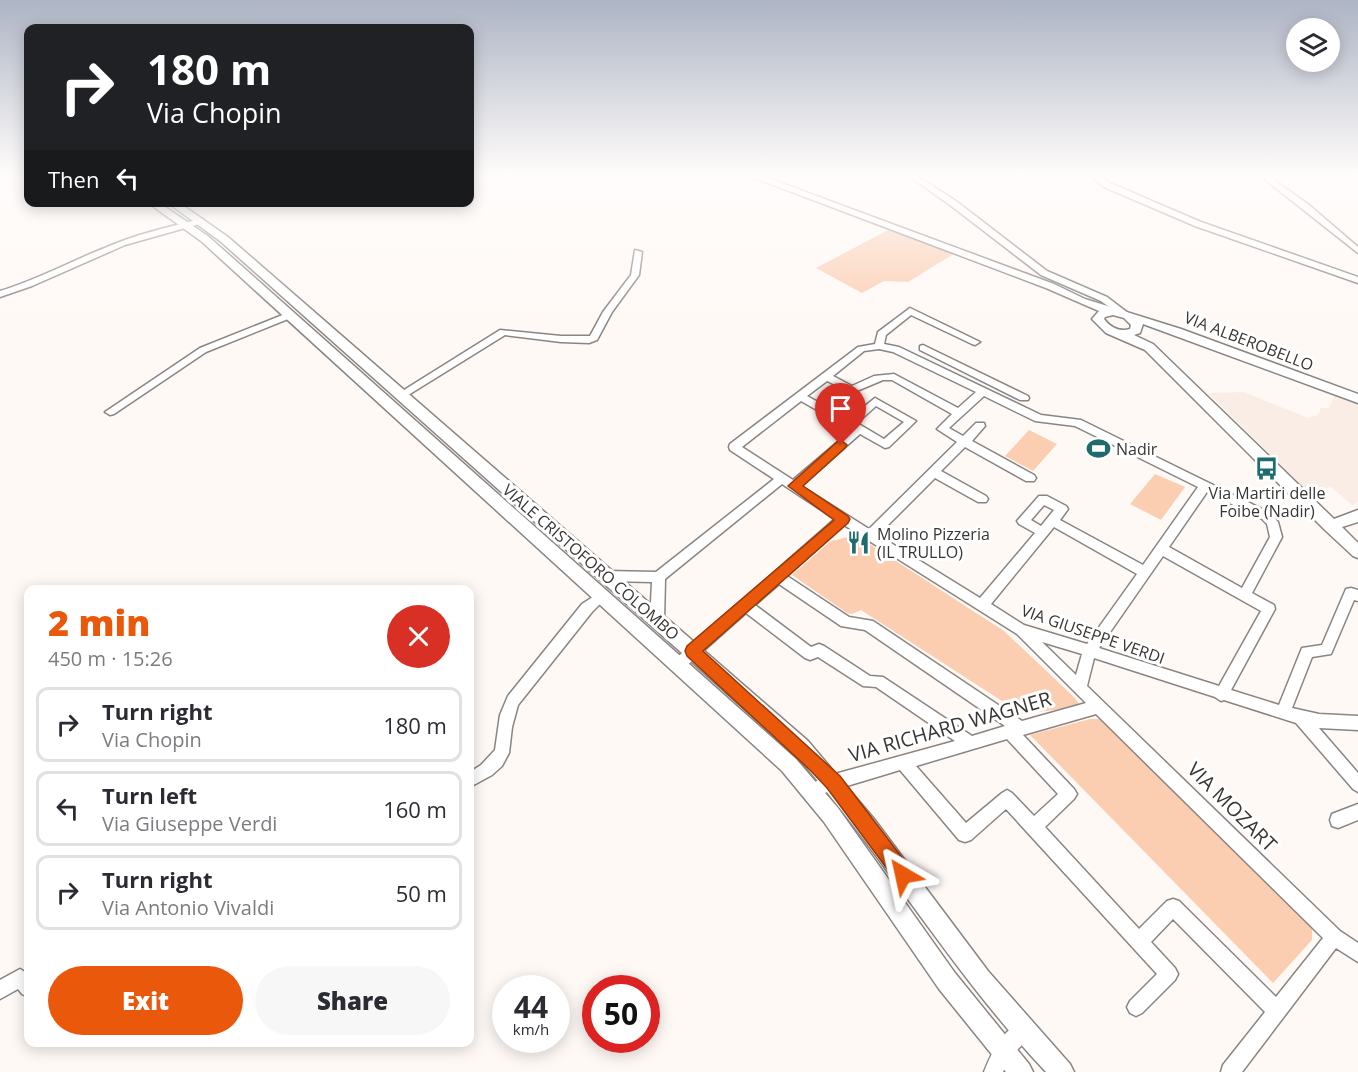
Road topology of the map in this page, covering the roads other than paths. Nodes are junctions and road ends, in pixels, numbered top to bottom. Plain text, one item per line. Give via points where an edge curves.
1 (190, 224) edge
2 (194, 224) edge
3 (194, 224) edge
4 (883, 224) edge
5 (980, 224) edge
6 (1198, 224) edge
7 (1326, 224) edge
8 (1358, 251) edge
9 (638, 252) dead end
10 (1358, 280) edge
11 (0, 294) edge
12 (1093, 295) junction
13 (1110, 314) junction
14 (290, 315) junction
15 (1140, 330) junction
16 (1120, 333) junction
17 (1182, 334) junction
18 (975, 342) dead end
19 (879, 346) junction
20 (1149, 347) junction
21 (923, 348) dead end
22 (948, 360) junction
23 (939, 369) junction
24 (826, 376) junction
25 (983, 391) junction
26 (401, 395) junction
27 (800, 396) junction
28 (1024, 398) dead end
29 (1358, 399) edge
30 (110, 412) dead end
31 (959, 413) junction
32 (854, 426) junction
33 (980, 426) dead end
34 (432, 433) junction
35 (964, 442) junction
36 (934, 472) junction
37 (782, 478) junction
38 (1030, 478) dead end
39 (794, 486) junction
40 (1205, 486) junction
41 (982, 499) dead end
42 (1358, 516) edge
43 (843, 519) junction
44 (1052, 521) junction
45 (1330, 526) junction
46 (1041, 532) junction
47 (869, 536) junction
48 (1161, 549) junction
49 (1358, 552) edge
50 (1145, 572) junction
51 (606, 576) junction
52 (777, 576) junction
53 (659, 577) junction
54 (1244, 595) junction
55 (602, 596) junction
56 (1358, 596) edge
57 (746, 604) junction
58 (982, 605) junction
59 (657, 621) junction
60 (1020, 629) junction
61 (693, 651) junction
62 (1089, 652) junction
63 (678, 664) junction
64 (1080, 687) junction
65 (1221, 694) junction
66 (1100, 706) junction
67 (1283, 713) junction
68 (1301, 718) junction
69 (1358, 723) edge
70 (1015, 730) junction
71 (970, 743) junction
72 (903, 762) junction
73 (474, 778) edge
74 (833, 782) junction
75 (1358, 784) edge
76 (813, 791) junction
77 (1358, 812) edge
78 (1338, 820) dead end
79 (1034, 827) junction
80 (1334, 937) junction
81 (1139, 942) junction
82 (1358, 953) edge
83 (24, 983) edge
84 (0, 990) edge
85 (1136, 1007) dead end
86 (1277, 1011) junction
87 (1023, 1030) junction
88 (1002, 1051) junction
89 (993, 1072) edge
90 (1021, 1072) edge
91 (1062, 1072) edge
92 (1230, 1072) edge

1 - 11 street via 111,248 53,276
2 - 14 main road, VIALE CRISTOFORO COLOMBO
3 - 26 main road, VIALE CRISTOFORO COLOMBO
4 - 13 main road via 1050,286
5 - 12 street via 1044,273
6 - 10 street
7 - 8 street
9 - 26 street via 635,275 594,338 561,339 503,332
12 - 13 street
12 - 13 street via 1113,304
13 - 15 main road via 1136,321
13 - 16 main road via 1107,329
13 - 17 main road, VIA ALBEROBELLO
14 - 30 street via 203,350
14 - 34 main road, VIALE CRISTOFORO COLOMBO
15 - 16 main road
15 - 17 main road via 1157,328
15 - 20 main road
16 - 20 main road
17 - 29 main road, VIA ALBEROBELLO
18 - 19 street via 910,311 881,334
19 - 23 street via 896,349
19 - 24 street via 861,349
20 - 45 main road
21 - 22 street
22 - 23 street
22 - 28 street
23 - 25 street
24 - 27 street
24 - 31 street via 852,390 884,375 894,377
25 - 31 street
25 - 40 street via 1039,418 1077,423
26 - 34 main road, VIALE CRISTOFORO COLOMBO
27 - 32 street
27 - 37 street, VIA GIUSEPPE VERDI via 734,447
31 - 35 street via 942,429
32 - 32 street via 875,401 911,421 885,444
32 - 39 street
33 - 35 street
34 - 51 main road, VIALE CRISTOFORO COLOMBO
34 - 55 main road, VIALE CRISTOFORO COLOMBO
35 - 36 street
35 - 38 street
36 - 41 street
36 - 47 street
37 - 39 street, VIA GIUSEPPE VERDI
37 - 53 street
39 - 43 street, VIA GIUSEPPE VERDI
40 - 48 street
40 - 54 street via 1272,522 1276,537
42 - 45 main road
43 - 47 street, VIA GIUSEPPE VERDI
43 - 52 street
44 - 46 street
44 - 46 street via 1062,509 1043,499 1023,521
44 - 50 street
45 - 49 main road
46 - 58 street
47 - 58 street, VIA GIUSEPPE VERDI
48 - 50 street
48 - 54 street
50 - 62 street
51 - 53 street
51 - 59 main road, VIALE CRISTOFORO COLOMBO
52 - 57 street
52 - 70 street via 846,622 868,625
53 - 59 street
54 - 65 street via 1269,609
55 - 63 main road, VIALE CRISTOFORO COLOMBO
55 - 73 street via 587,608 513,701 506,714 504,752 492,767
56 - 67 street via 1351,593 1326,650 1307,652
57 - 61 street
57 - 71 street via 810,654 819,650 868,682 879,681
58 - 60 street, VIA GIUSEPPE VERDI
59 - 61 main road, VIALE CRISTOFORO COLOMBO
60 - 62 street, VIA GIUSEPPE VERDI
60 - 64 street, VIA MOZART
61 - 63 street
61 - 74 main road, VIALE CRISTOFORO COLOMBO via 801,747
62 - 64 street
62 - 65 street, VIA GIUSEPPE VERDI
63 - 76 main road, VIALE CRISTOFORO COLOMBO
64 - 66 street, VIA MOZART
65 - 67 street, VIA GIUSEPPE VERDI
66 - 70 street, VIA RICHARD WAGNER
66 - 80 street, VIA MOZART
67 - 68 street, VIA GIUSEPPE VERDI
68 - 69 street, VIA GIUSEPPE VERDI
68 - 75 street
70 - 71 street, VIA RICHARD WAGNER
70 - 79 street via 1069,794
71 - 72 street, VIA RICHARD WAGNER
72 - 74 street, VIA RICHARD WAGNER
72 - 79 street via 965,834 1007,798
74 - 76 street, VIA RICHARD WAGNER
74 - 87 main road, VIALE CRISTOFORO COLOMBO
76 - 88 main road, VIALE CRISTOFORO COLOMBO via 947,981
77 - 78 street
79 - 81 street
80 - 82 street, VIA MOZART
80 - 86 street
81 - 85 street via 1169,974
81 - 86 street via 1173,907
83 - 84 street via 20,978
86 - 92 street
87 - 88 street
87 - 91 main road, VIALE CRISTOFORO COLOMBO
88 - 89 street
88 - 90 main road, VIALE CRISTOFORO COLOMBO

